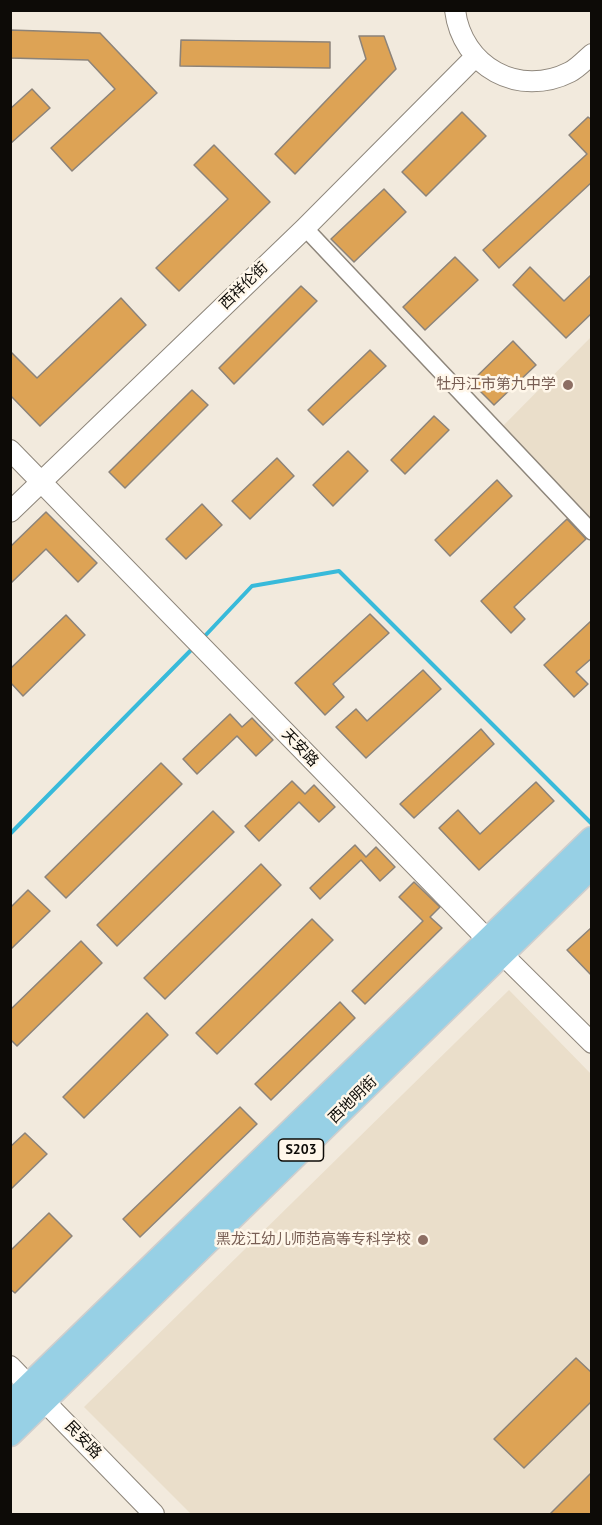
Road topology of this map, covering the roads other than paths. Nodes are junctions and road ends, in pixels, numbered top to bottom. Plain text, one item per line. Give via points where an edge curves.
1 (455, 10) edge
2 (591, 55) edge
3 (475, 57) junction
4 (305, 228) junction
5 (10, 450) edge
6 (41, 482) junction
7 (10, 512) edge
8 (591, 532) edge
9 (591, 838) edge
10 (591, 866) edge
11 (495, 947) junction
12 (591, 1043) edge
13 (10, 1366) edge
14 (37, 1393) junction
15 (10, 1404) edge
16 (10, 1434) edge
17 (154, 1515) edge

1 - 3 street via 464,41
2 - 3 street via 571,72 529,81 496,73
3 - 4 street, 西祥伦街
4 - 6 street, 西祥伦街
4 - 8 street
5 - 6 street, 天安路
6 - 7 street, 西祥伦街
6 - 11 street, 天安路
9 - 11 main road, 西地明街 / S203
10 - 11 main road, 西地明街 / S203
11 - 12 street, 天安路
11 - 14 main road, 西地明街 / S203
13 - 14 street, 民安路
14 - 15 main road, 西地明街 / S203
14 - 16 main road, 西地明街 / S203
14 - 17 street, 民安路

